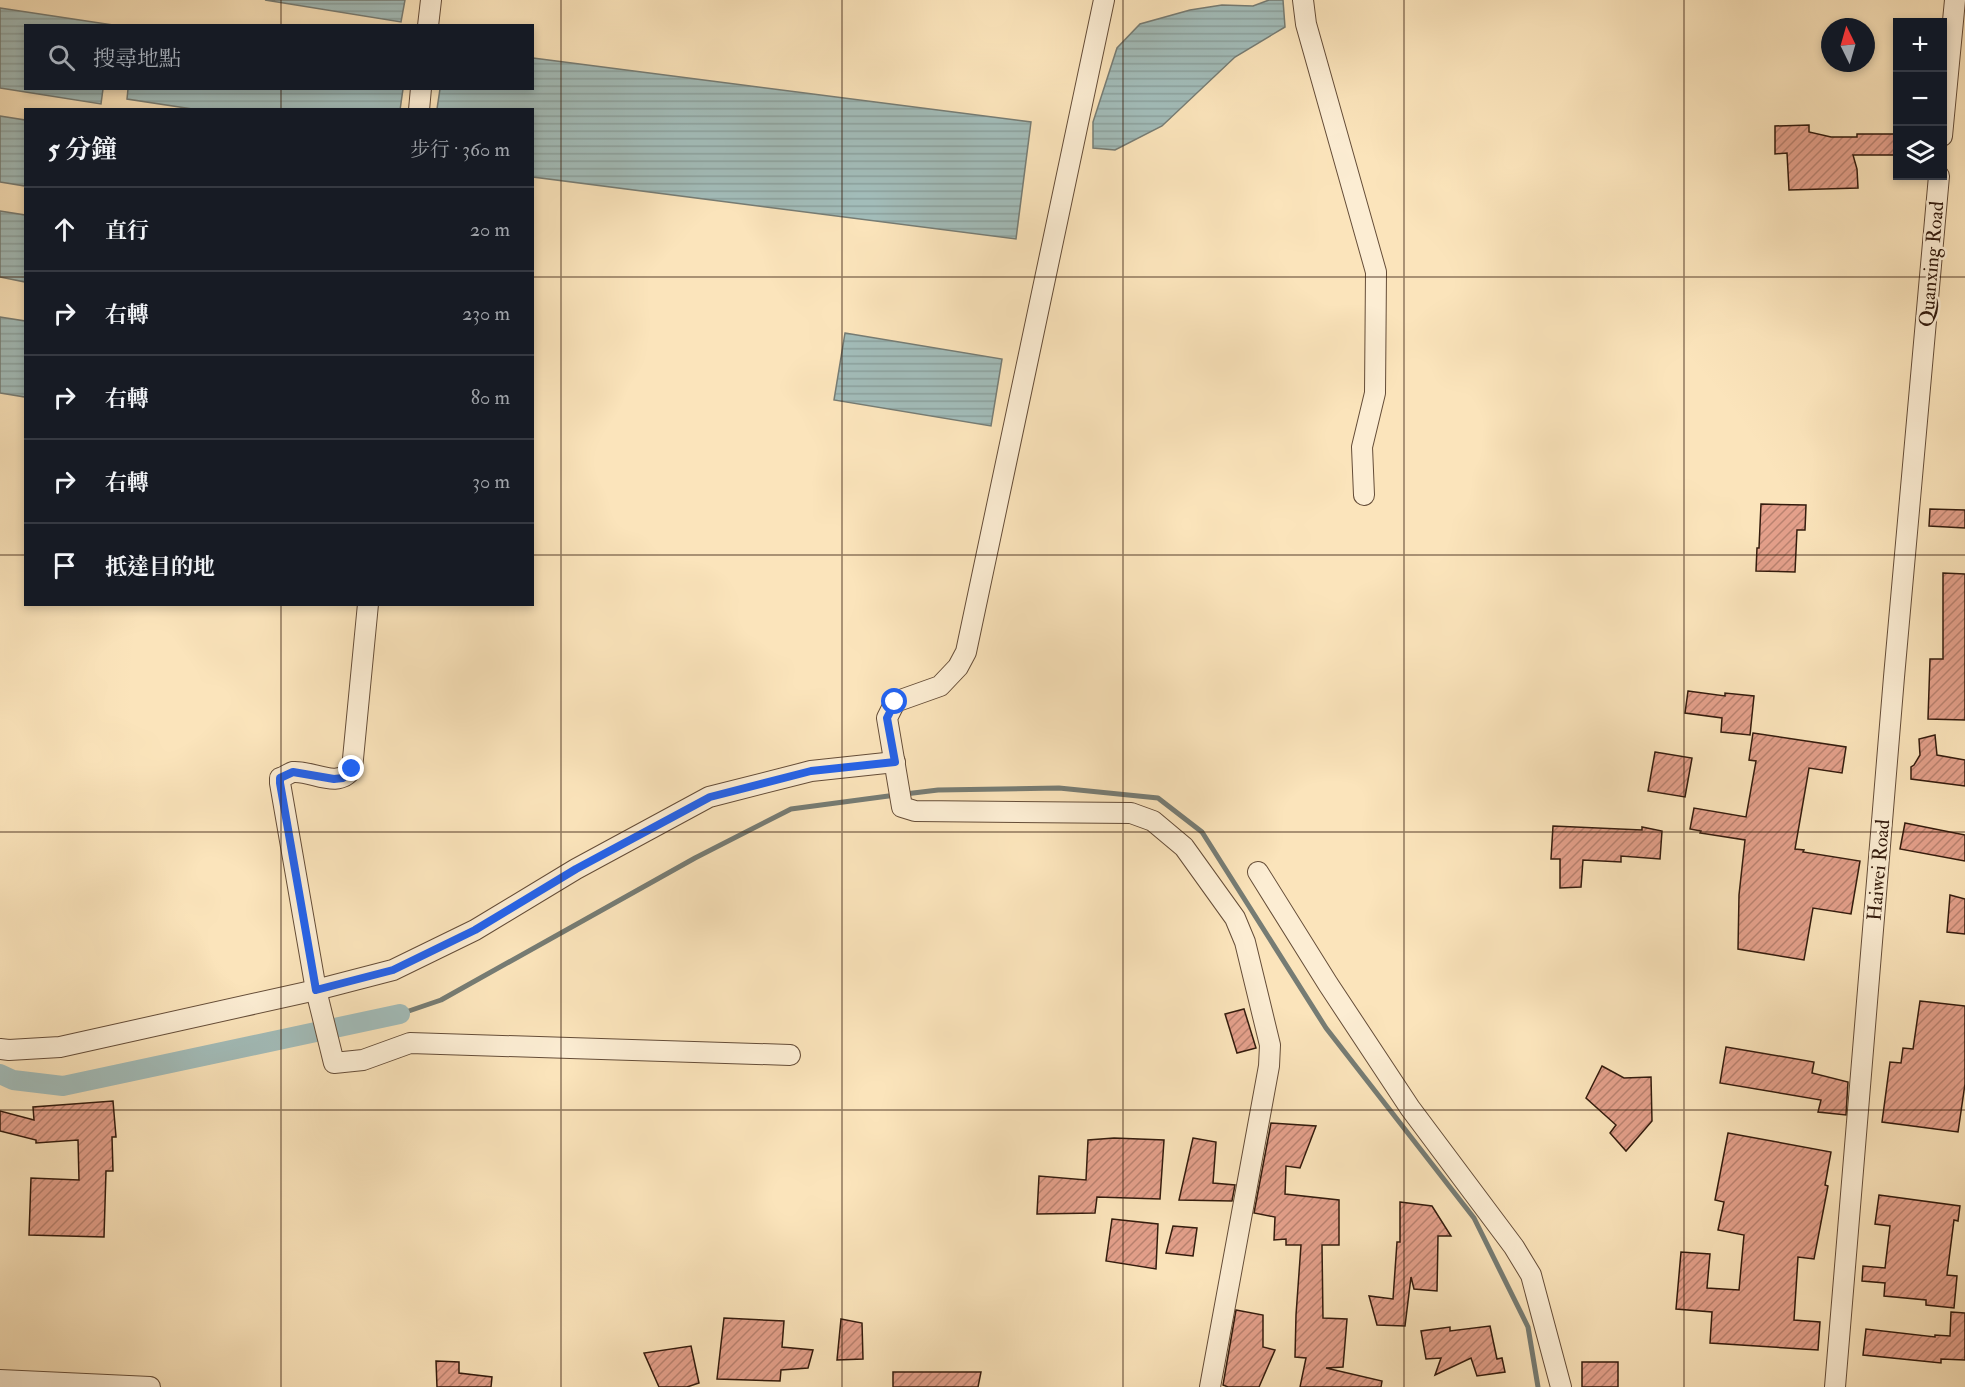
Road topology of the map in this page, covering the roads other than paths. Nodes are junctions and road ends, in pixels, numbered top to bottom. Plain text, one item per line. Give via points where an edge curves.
1 (431, 0) edge
2 (1104, 0) edge
3 (1303, 0) edge
4 (1955, 0) edge
5 (428, 24) edge
6 (421, 90) edge
7 (419, 108) edge
8 (1943, 126) edge
9 (1939, 180) edge
10 (1923, 353) joint
11 (1364, 495) dead end
12 (368, 606) edge
13 (896, 768) junction
14 (1258, 872) dead end
15 (317, 995) junction
16 (0, 1049) edge
17 (790, 1055) dead end
18 (0, 1380) edge
19 (150, 1387) edge
20 (1210, 1387) edge
21 (1561, 1387) edge
22 (1835, 1387) edge

1 - 5 street
2 - 13 street via 966,652 958,668 940,686 895,702 887,718
3 - 11 street via 1306,24 1376,272 1375,393 1362,447
4 - 8 street
6 - 7 street
9 - 10 street, Quanxing Road
10 - 22 street, Haiwei Road
12 - 15 street via 352,769 343,778 293,772 280,778
13 - 15 street via 811,771 710,797 576,869 475,930 393,970
13 - 20 street via 902,807 915,811 1142,816 1184,847 1235,918 1245,942 1269,1045 1269,1066
14 - 21 street via 1410,1108 1531,1275
15 - 16 street via 60,1047
15 - 17 street via 334,1063 363,1060 410,1043
18 - 19 street

